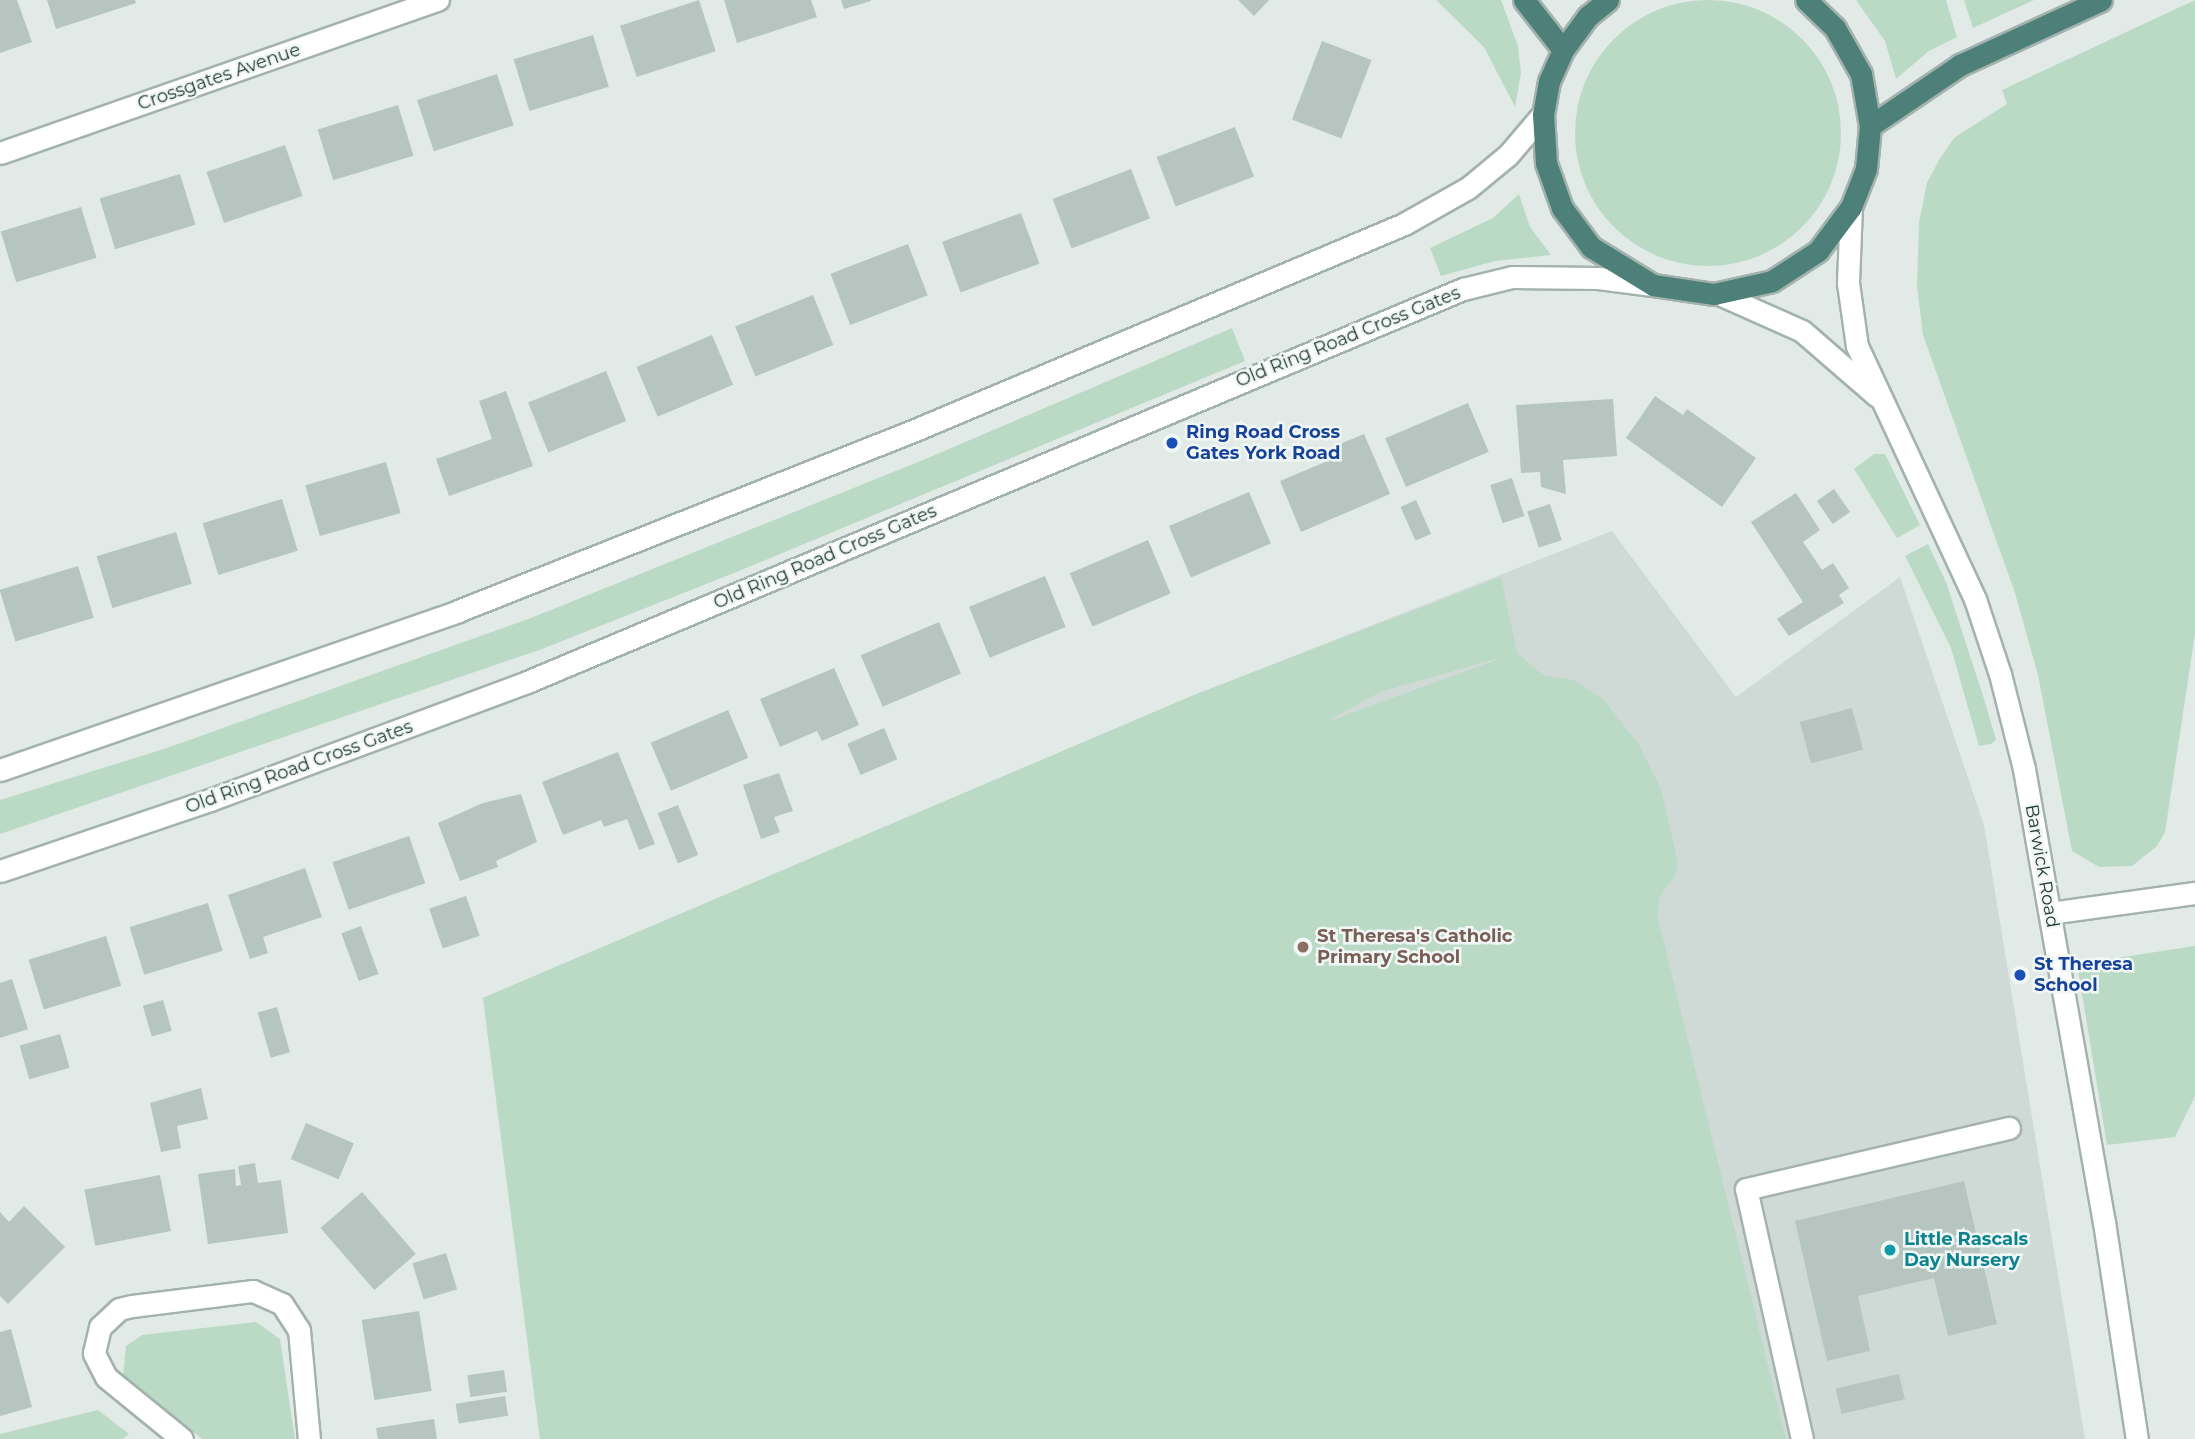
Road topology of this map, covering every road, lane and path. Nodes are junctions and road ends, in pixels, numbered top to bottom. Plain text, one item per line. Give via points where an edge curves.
1 (438, 0) edge
2 (1524, 0) edge
3 (1608, 0) edge
4 (1805, 0) edge
5 (2101, 0) edge
6 (1563, 50) junction
7 (1543, 114) junction
8 (1870, 126) junction
9 (0, 153) edge
10 (1851, 208) junction
11 (1653, 285) junction
12 (1720, 294) junction
13 (1881, 399) junction
14 (0, 770) edge
15 (0, 871) edge
16 (2195, 893) edge
17 (2050, 913) junction
18 (2009, 1128) dead end
19 (182, 1439) edge
20 (309, 1439) edge
21 (1802, 1439) edge
22 (2137, 1439) edge

1 - 9 main road, Crossgates Avenue
2 - 6 highway
3 - 6 highway via 1588,16
4 - 8 highway via 1835,28 1860,75
5 - 8 highway via 1961,65
6 - 7 highway via 1549,81
7 - 11 highway via 1546,163 1562,208 1591,247
7 - 14 main road via 1508,155 1468,188 1392,230 915,430 457,611
8 - 10 highway via 1866,169
10 - 12 highway via 1818,251 1772,281
10 - 13 main road, Barwick Road via 1849,283 1857,346
11 - 12 highway
11 - 15 main road, Old Ring Road Cross Gates via 1598,278 1512,277 1463,289 527,682 210,800
12 - 13 main road, Barwick Road via 1802,331
13 - 17 main road, Barwick Road via 1975,599 2000,674 2024,769
16 - 17 main road
17 - 22 main road, Barwick Road
18 - 21 main road via 1745,1189
19 - 20 main road via 106,1377 94,1353 100,1327 119,1309 253,1291 282,1304 299,1330

